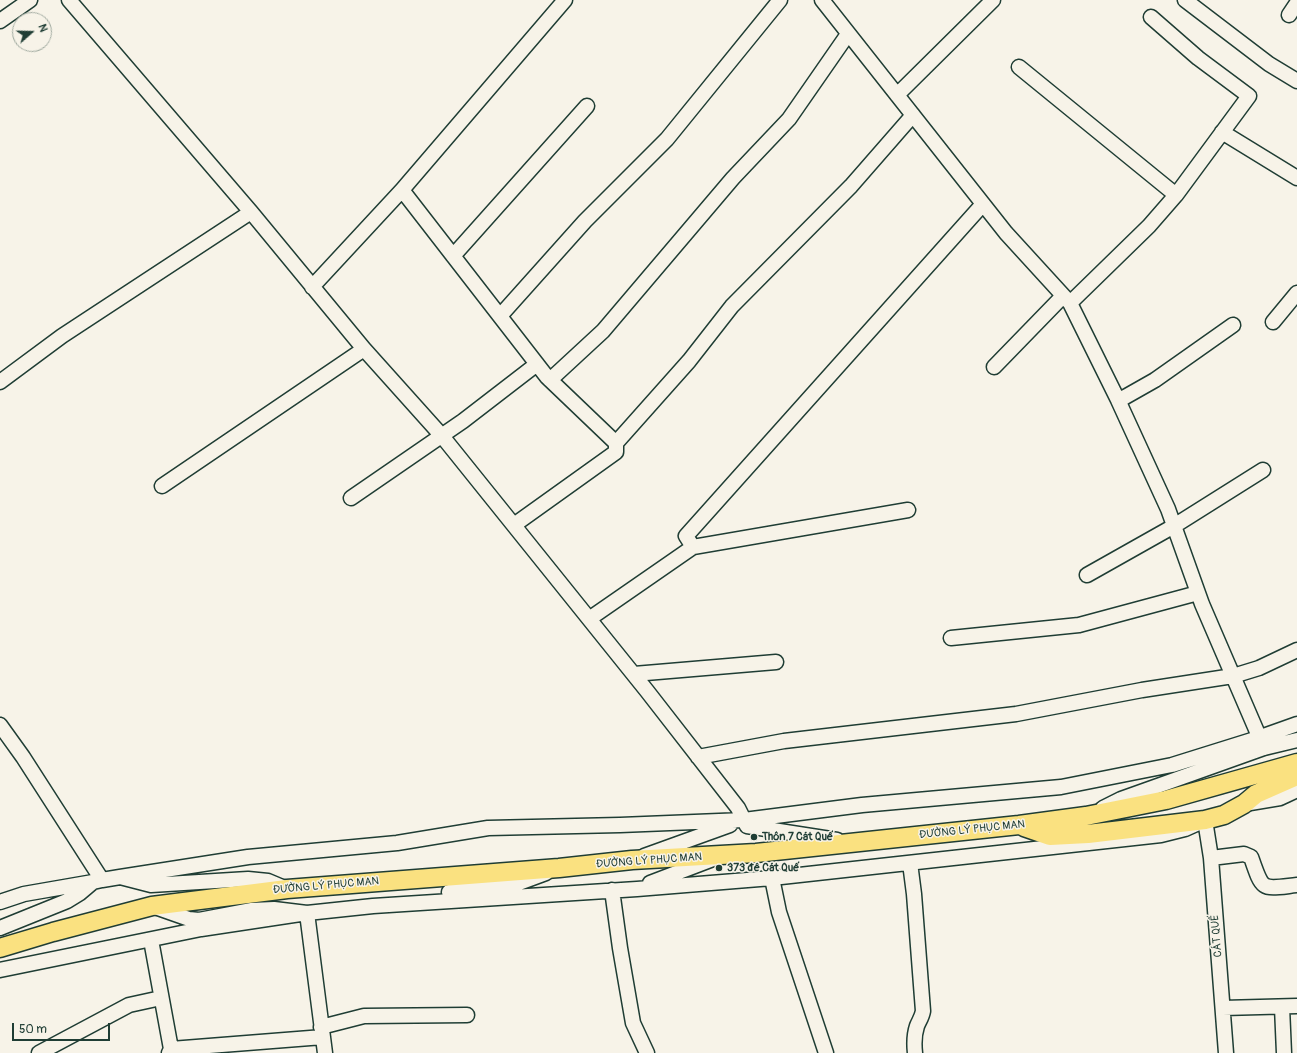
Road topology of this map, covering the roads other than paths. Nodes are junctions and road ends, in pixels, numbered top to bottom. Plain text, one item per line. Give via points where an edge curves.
1 (30, 0) edge
2 (69, 0) edge
3 (565, 0) edge
4 (780, 0) edge
5 (993, 0) edge
6 (1185, 0) edge
7 (823, 1) edge
8 (1297, 3) edge
9 (1289, 15) dead end
10 (1151, 16) dead end
11 (0, 21) edge
12 (848, 34) junction
13 (1019, 67) dead end
14 (1297, 81) edge
15 (896, 95) junction
16 (587, 106) dead end
17 (913, 115) junction
18 (1222, 132) junction
19 (1297, 178) edge
20 (402, 190) junction
21 (1176, 195) junction
22 (983, 204) junction
23 (250, 212) junction
24 (453, 256) junction
25 (312, 287) junction
26 (1297, 294) edge
27 (1066, 299) junction
28 (500, 316) junction
29 (1274, 322) dead end
30 (1233, 325) dead end
31 (364, 349) junction
32 (537, 364) junction
33 (994, 367) dead end
34 (550, 380) junction
35 (0, 382) edge
36 (1118, 400) junction
37 (442, 436) junction
38 (616, 443) junction
39 (1263, 470) dead end
40 (162, 486) dead end
41 (351, 498) dead end
42 (908, 510) dead end
43 (514, 525) junction
44 (1174, 526) junction
45 (693, 547) junction
46 (1087, 576) dead end
47 (1198, 593) junction
48 (589, 619) junction
49 (951, 638) dead end
50 (1297, 650) edge
51 (776, 662) dead end
52 (634, 674) junction
53 (1233, 676) junction
54 (1297, 724) edge
55 (0, 725) edge
56 (1297, 740) edge
57 (1262, 743) junction
58 (698, 757) junction
59 (1297, 763) edge
60 (1297, 776) edge
61 (1297, 790) edge
62 (1244, 804) junction
63 (1086, 816) junction
64 (744, 820) junction
65 (1205, 820) junction
66 (1019, 825) junction
67 (854, 842) junction
68 (721, 856) junction
69 (1211, 858) junction
70 (632, 860) junction
71 (910, 863) junction
72 (559, 868) junction
73 (120, 877) junction
74 (772, 878) junction
75 (98, 881) junction
76 (1297, 884) edge
77 (287, 889) junction
78 (637, 889) junction
79 (612, 890) junction
80 (0, 902) edge
81 (152, 906) junction
82 (324, 911) junction
83 (307, 913) junction
84 (0, 928) edge
85 (151, 940) junction
86 (0, 948) edge
87 (0, 970) edge
88 (161, 998) junction
89 (1297, 1006) edge
90 (1282, 1007) junction
91 (1223, 1008) junction
92 (467, 1015) dead end
93 (322, 1032) junction
94 (170, 1051) edge
95 (38, 1053) edge
96 (325, 1053) edge
97 (647, 1053) edge
98 (826, 1053) edge
99 (914, 1053) edge
100 (1226, 1053) edge
101 (1284, 1053) edge

1 - 11 street
2 - 23 street
3 - 20 street
4 - 28 street via 667,139 585,221
5 - 15 street
6 - 14 street via 1269,64
7 - 12 street
8 - 9 street
10 - 18 street via 1198,58 1248,96
12 - 15 street
12 - 34 street via 789,119 733,178 603,331
13 - 21 street
15 - 17 street
16 - 24 street
17 - 22 street
17 - 38 street via 851,186 732,306 689,361
18 - 19 street
18 - 21 street
20 - 24 street
20 - 25 street
21 - 27 street via 1149,226
22 - 27 street via 1006,234
22 - 45 street via 686,536
23 - 25 street
23 - 35 street via 62,336
24 - 28 street
25 - 31 street
26 - 29 street
27 - 33 street
27 - 36 street
28 - 32 street
30 - 36 street via 1155,380
31 - 37 street
31 - 40 street
32 - 34 street
32 - 37 street
34 - 38 street
36 - 44 street
37 - 41 street
37 - 43 street
38 - 43 street via 616,452
39 - 44 street
42 - 45 street
43 - 48 street
44 - 46 street
44 - 47 street
45 - 48 street
47 - 49 street via 1079,624
47 - 53 street
48 - 52 street
50 - 53 street via 1259,668
51 - 52 street
52 - 58 street
53 - 57 street
53 - 58 street via 1016,714 784,741
54 - 57 street
55 - 75 street via 23,757
56 - 57 street
57 - 63 street via 1121,799
57 - 64 street via 1172,765 1061,787
58 - 64 street via 738,808
59 - 63 main road, ĐƯỜNG LÝ PHỤC MAN via 1166,800
60 - 62 main road via 1256,794
61 - 62 street via 1280,798
62 - 65 main road via 1224,815
63 - 66 main road, ĐƯỜNG LÝ PHỤC MAN
64 - 67 street via 747,826
64 - 70 street
64 - 73 street via 488,828 397,844 248,857
65 - 66 main road via 1050,836
65 - 69 street, CÁT QUẾ
65 - 71 street via 1185,829 1161,835
66 - 67 main road, ĐƯỜNG LÝ PHỤC MAN
67 - 68 main road, ĐƯỜNG LÝ PHỤC MAN
68 - 70 main road, ĐƯỜNG LÝ PHỤC MAN
68 - 78 street
69 - 76 street via 1244,854 1251,857 1262,885 1272,887
69 - 91 street, CÁT QUẾ
70 - 72 main road, ĐƯỜNG LÝ PHỤC MAN
71 - 74 street
71 - 99 street via 923,1011 915,1033
72 - 77 main road, ĐƯỜNG LÝ PHỤC MAN
72 - 82 street via 519,882 391,897
73 - 75 street
73 - 77 street via 151,885 248,879 268,881
74 - 78 street
74 - 98 street via 779,912
75 - 80 street via 24,894
75 - 84 street via 67,901
77 - 81 main road, ĐƯỜNG LÝ PHỤC MAN
78 - 79 street
79 - 82 street
79 - 97 street via 633,1023
81 - 83 street via 188,919 199,920 252,910 274,909
81 - 86 main road, ĐƯỜNG LÝ PHỤC MAN
82 - 83 street
83 - 85 street via 201,929
83 - 93 street
85 - 87 street
85 - 88 street
88 - 94 street
88 - 95 street via 129,1005
89 - 90 street
90 - 91 street
90 - 101 street
91 - 100 street, CÁT QUẾ
92 - 93 street via 364,1016
93 - 94 street
93 - 96 street

